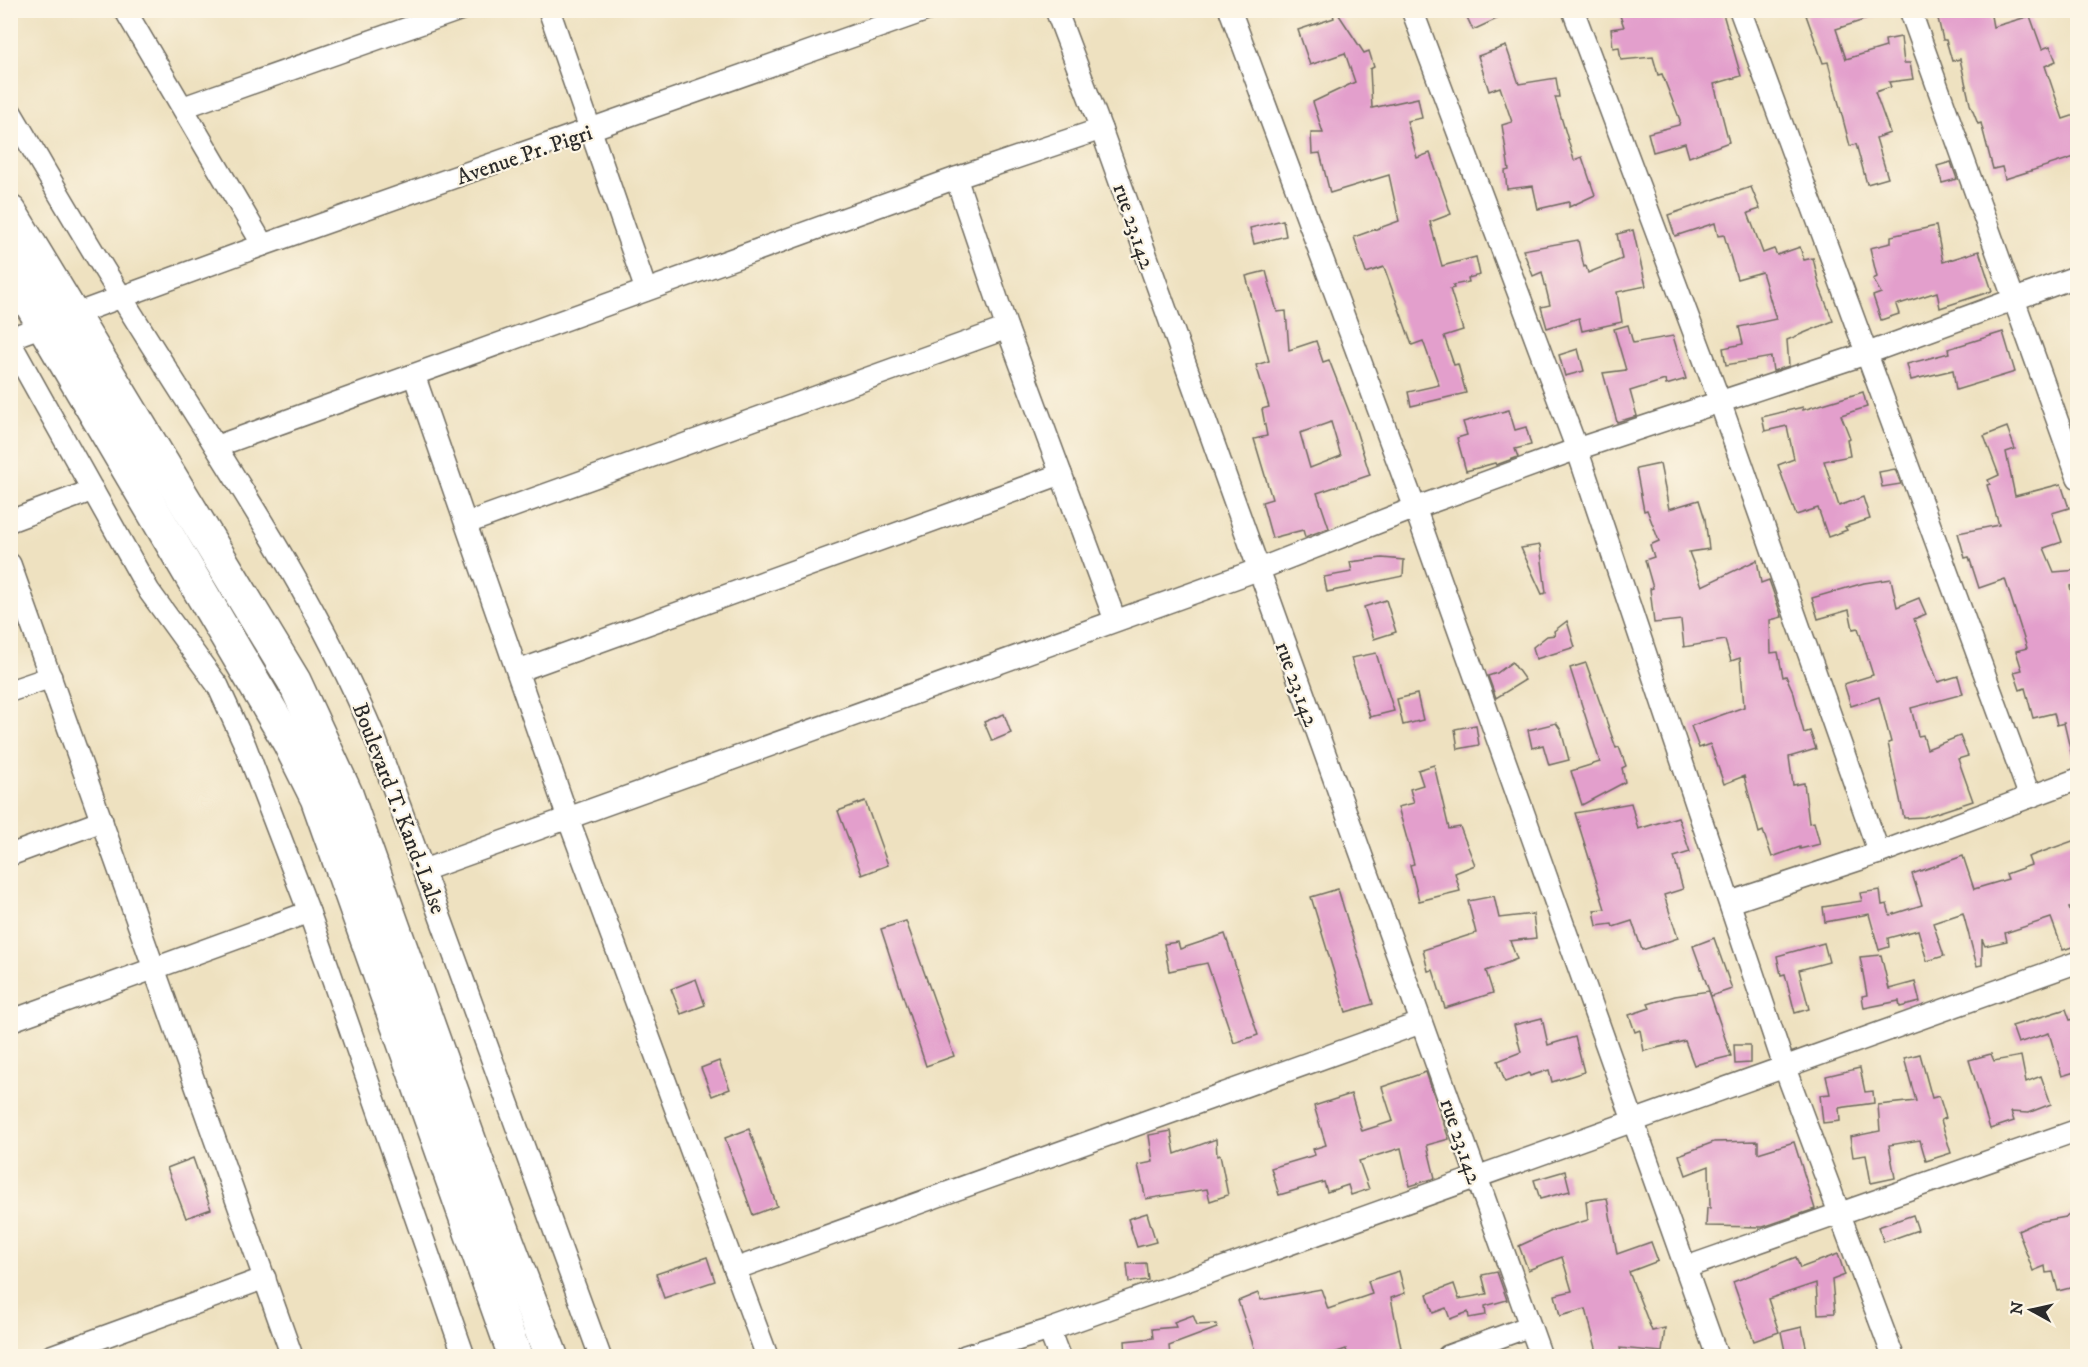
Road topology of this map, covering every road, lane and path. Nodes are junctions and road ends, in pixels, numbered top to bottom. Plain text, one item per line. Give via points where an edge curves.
1 (125, 10) edge
2 (459, 10) edge
3 (549, 10) edge
4 (927, 10) edge
5 (1056, 10) edge
6 (1230, 10) edge
7 (1413, 10) edge
8 (1573, 10) edge
9 (1740, 10) edge
10 (1910, 10) edge
11 (184, 107) junction
12 (10, 111) edge
13 (1101, 129) junction
14 (591, 130) junction
15 (956, 178) junction
16 (10, 212) edge
17 (263, 245) junction
18 (10, 268) edge
19 (2078, 276) edge
20 (646, 290) junction
21 (121, 298) junction
22 (2014, 298) junction
23 (59, 320) junction
24 (1007, 328) junction
25 (10, 340) edge
26 (1868, 353) junction
27 (414, 375) junction
28 (1720, 402) junction
29 (217, 446) junction
30 (1578, 449) junction
31 (1061, 474) junction
32 (2078, 478) edge
33 (93, 490) junction
34 (1415, 508) junction
35 (10, 521) edge
36 (467, 524) junction
37 (10, 564) edge
38 (1257, 570) junction
39 (1114, 620) junction
40 (518, 671) junction
41 (51, 677) junction
42 (10, 691) edge
43 (2078, 779) edge
44 (2030, 797) junction
45 (568, 818) junction
46 (102, 821) junction
47 (1879, 853) junction
48 (10, 855) edge
49 (424, 870) junction
50 (1731, 902) junction
51 (309, 912) junction
52 (2078, 962) edge
53 (154, 968) junction
54 (10, 1021) edge
55 (1420, 1023) junction
56 (1784, 1066) junction
57 (1633, 1122) junction
58 (2078, 1130) edge
59 (1474, 1177) junction
60 (1840, 1213) junction
61 (1687, 1267) junction
62 (735, 1269) junction
63 (265, 1278) junction
64 (1530, 1326) junction
65 (1049, 1330) junction
66 (51, 1356) edge
67 (292, 1356) edge
68 (464, 1356) edge
69 (514, 1356) edge
70 (551, 1356) edge
71 (600, 1356) edge
72 (767, 1356) edge
73 (965, 1356) edge
74 (1059, 1356) edge
75 (1448, 1356) edge
76 (1541, 1356) edge
77 (1717, 1356) edge
78 (1893, 1356) edge

1 - 11 street
2 - 11 street
3 - 14 street
4 - 14 street, Avenue Pr. Pigri
5 - 13 street, rue 23.142
6 - 34 street
7 - 30 street
8 - 28 street
9 - 26 street
10 - 22 street
11 - 17 street
12 - 21 street, Boulevard T. Kand-Lalse
13 - 15 street
13 - 38 street, rue 23.142
14 - 17 street, Avenue Pr. Pigri
14 - 20 street
15 - 20 street
15 - 24 street
16 - 23 main road
17 - 21 street, Avenue Pr. Pigri
18 - 23 main road
19 - 22 street
20 - 27 street
21 - 23 street, Avenue Pr. Pigri
21 - 29 street, Boulevard T. Kand-Lalse
22 - 26 street
22 - 32 street
23 - 25 street, Avenue Pr. Pigri
23 - 69 main road via 317,798
23 - 70 main road via 294,681 341,783
24 - 31 street
24 - 36 street
25 - 33 street
26 - 28 street
26 - 44 street
27 - 29 street
27 - 36 street
28 - 30 street
28 - 47 street
29 - 49 street, Boulevard T. Kand-Lalse via 299,581 334,648 375,738
30 - 34 street
30 - 50 street
31 - 39 street
31 - 40 street
33 - 35 street
33 - 51 street via 148,591 218,686 246,745
34 - 38 street
34 - 57 street
36 - 40 street
37 - 41 street
38 - 39 street
38 - 55 street, rue 23.142
39 - 45 street
40 - 45 street
41 - 42 street
41 - 46 street
43 - 44 street
44 - 47 street
45 - 49 street
45 - 62 street
46 - 48 street
46 - 53 street
47 - 50 street
49 - 71 street, Boulevard T. Kand-Lalse
50 - 56 street
51 - 53 street
51 - 68 street
52 - 56 street
53 - 54 street
53 - 63 street
55 - 59 street, rue 23.142
55 - 62 street
56 - 57 street
56 - 60 street
57 - 59 street
57 - 61 street
58 - 60 street
59 - 64 street, rue 23.142
59 - 65 street
60 - 61 street
60 - 78 street
61 - 77 street
62 - 72 street
63 - 66 street
63 - 67 street
64 - 75 street
64 - 76 street, rue 23.142
65 - 73 street
65 - 74 street

